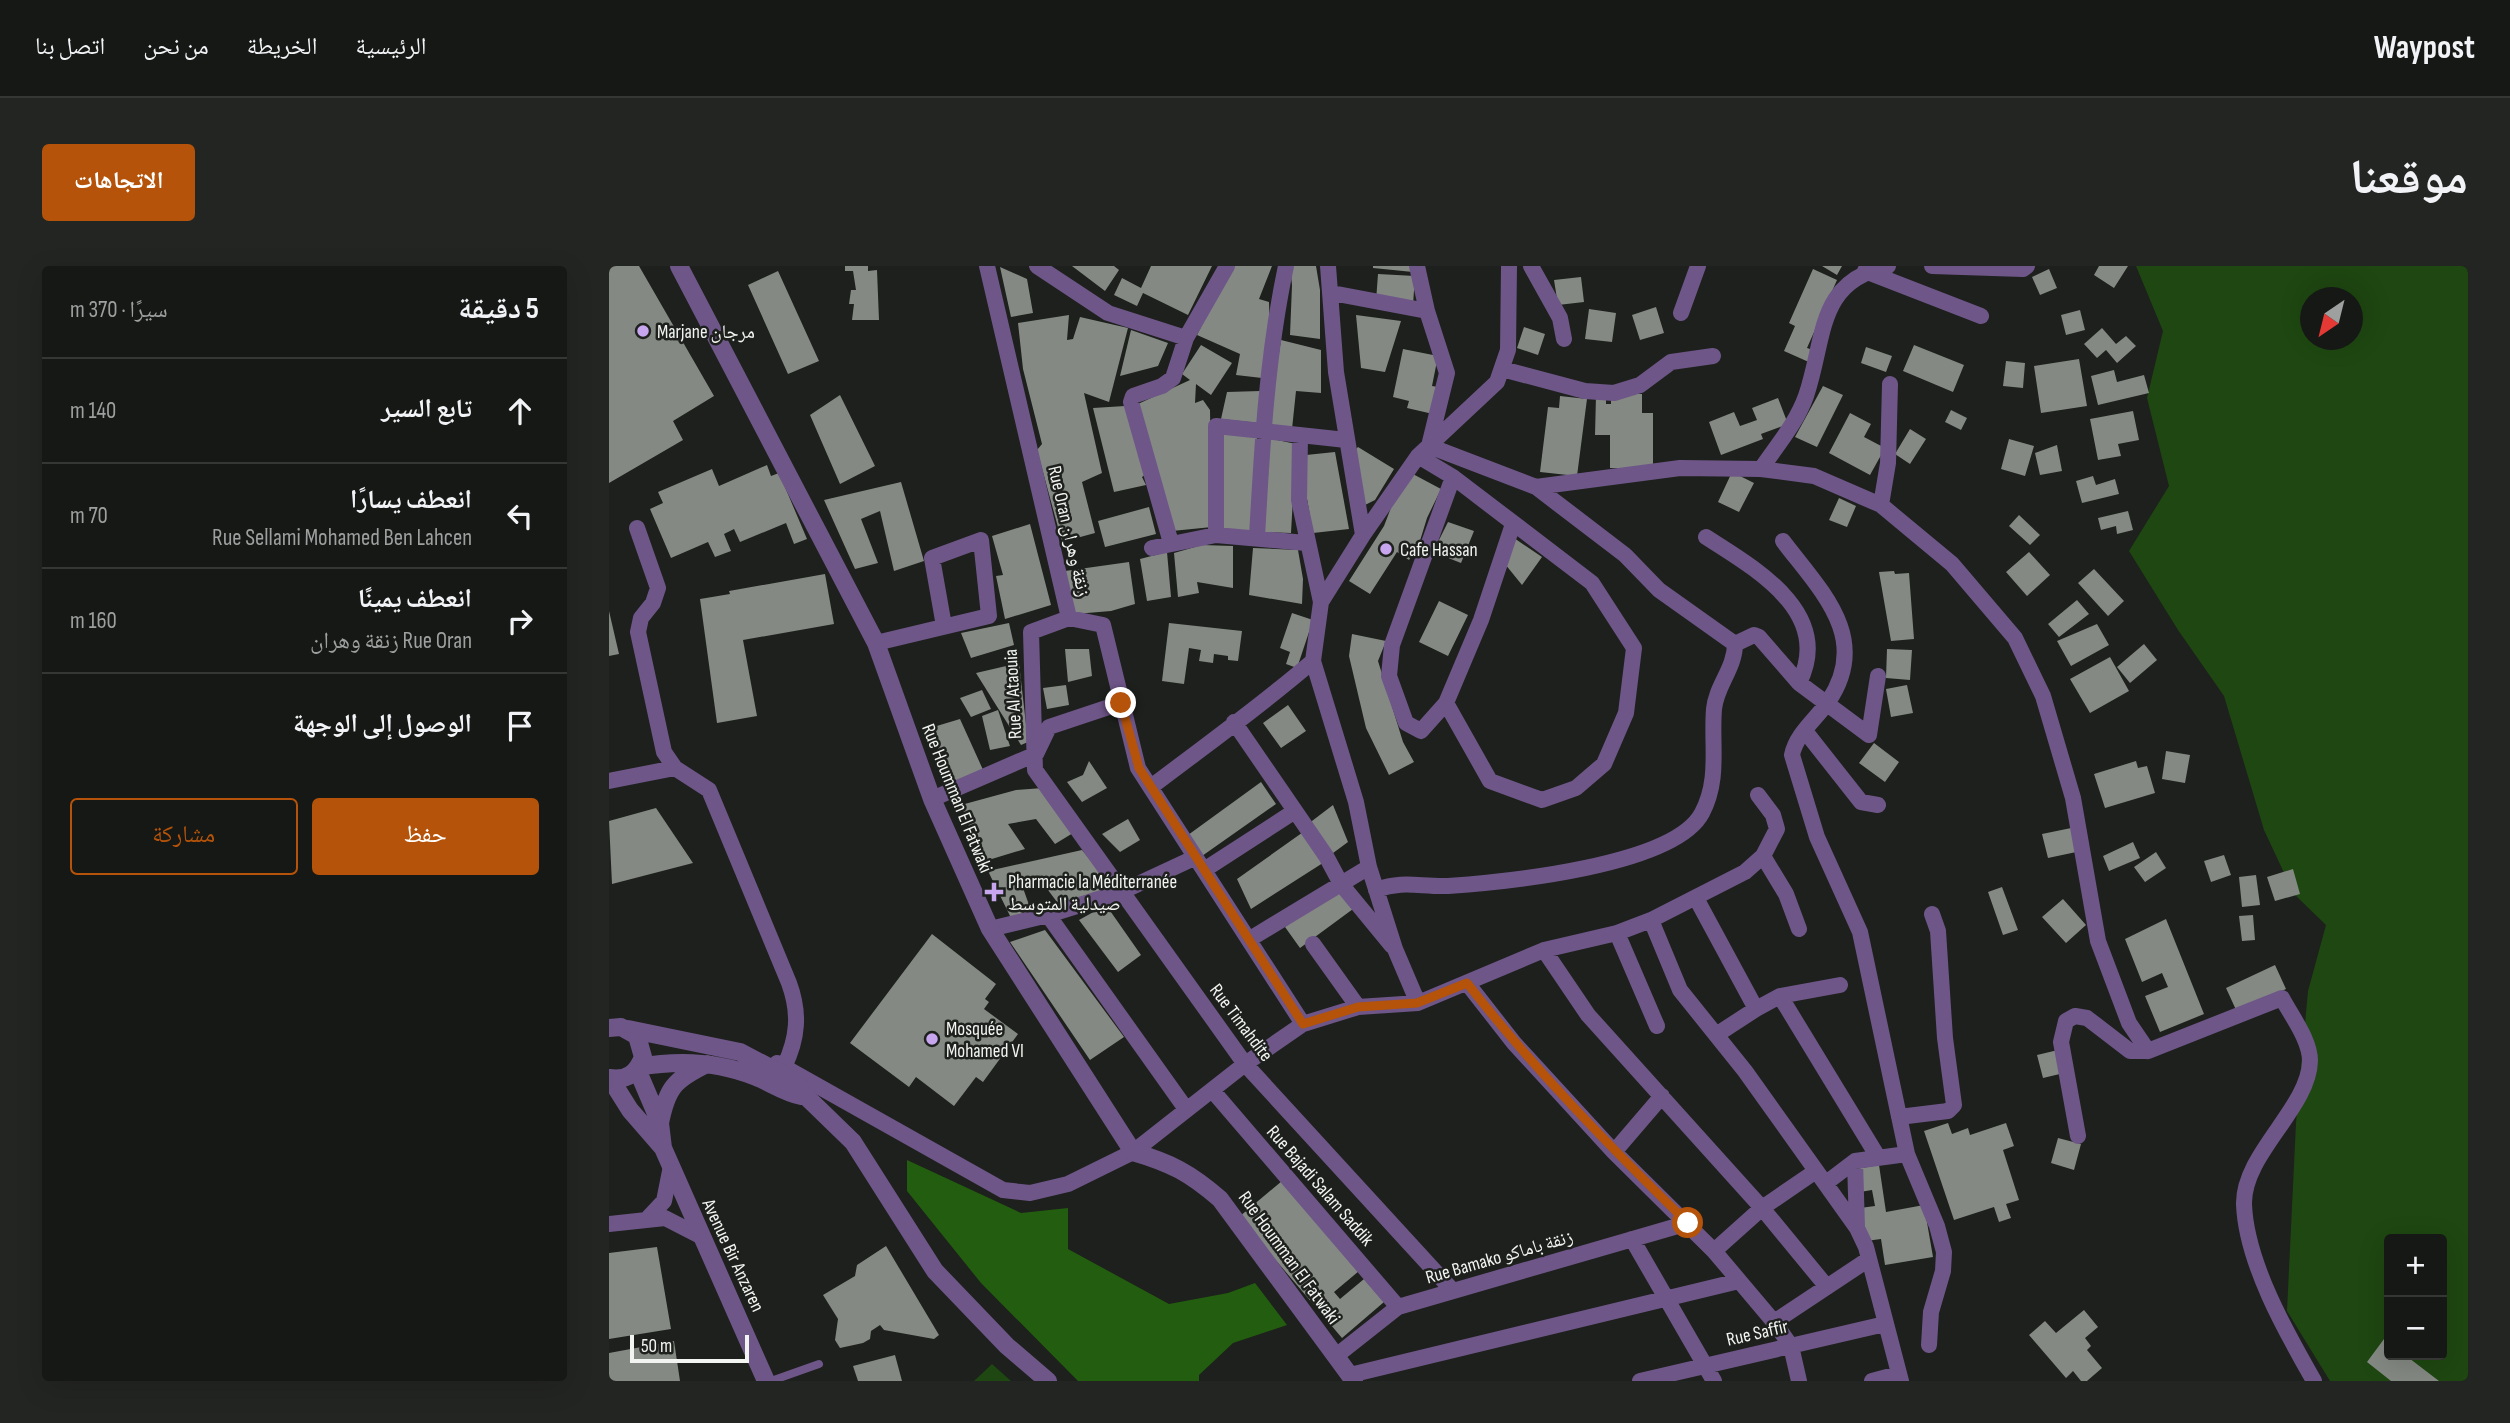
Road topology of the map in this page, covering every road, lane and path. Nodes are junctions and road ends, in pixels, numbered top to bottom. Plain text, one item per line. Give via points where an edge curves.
1 (679, 266) edge
2 (987, 266) edge
3 (1037, 266) edge
4 (1227, 266) edge
5 (1286, 266) edge
6 (1328, 266) edge
7 (1417, 266) edge
8 (1509, 266) edge
9 (1531, 266) edge
10 (1698, 266) edge
11 (1888, 266) edge
12 (1932, 266) edge
13 (2027, 266) edge
14 (1865, 271) junction
15 (1332, 293) junction
16 (1427, 312) junction
17 (1681, 313) dead end
18 (1981, 317) dead end
19 (1186, 338) junction
20 (1565, 339) dead end
21 (1713, 356) dead end
22 (1502, 369) junction
23 (1890, 384) dead end
24 (1262, 431) junction
25 (1300, 437) junction
26 (1346, 440) junction
27 (1423, 451) junction
28 (1761, 469) junction
29 (1453, 477) junction
30 (1536, 487) junction
31 (1881, 505) junction
32 (1513, 524) junction
33 (637, 528) dead end
34 (1216, 535) junction
35 (1363, 535) junction
36 (1257, 537) junction
37 (1706, 537) dead end
38 (1783, 541) dead end
39 (1171, 543) junction
40 (1306, 543) junction
41 (1152, 548) dead end
42 (1321, 602) junction
43 (1069, 618) junction
44 (944, 626) junction
45 (876, 643) junction
46 (1735, 644) junction
47 (1313, 661) junction
48 (1878, 676) dead end
49 (1799, 683) junction
50 (1121, 703) junction
51 (1446, 703) junction
52 (1825, 705) junction
53 (1234, 722) junction
54 (1805, 731) junction
55 (1036, 754) junction
56 (675, 768) junction
57 (609, 781) edge
58 (1151, 787) junction
59 (1758, 795) dead end
60 (932, 799) junction
61 (1878, 805) dead end
62 (1295, 811) junction
63 (1763, 856) junction
64 (1199, 864) junction
65 (1369, 867) junction
66 (1341, 884) junction
67 (1376, 890) junction
68 (1122, 892) junction
69 (1696, 898) junction
70 (1932, 914) dead end
71 (1048, 915) junction
72 (1651, 920) junction
73 (990, 929) junction
74 (1799, 929) dead end
75 (1617, 933) junction
76 (1250, 939) junction
77 (1313, 944) dead end
78 (1395, 949) junction
79 (1544, 950) junction
80 (1467, 983) junction
81 (1840, 985) dead end
82 (1780, 996) junction
83 (1417, 1003) junction
84 (1358, 1007) junction
85 (1756, 1009) junction
86 (1303, 1024) junction
87 (615, 1026) edge
88 (1657, 1026) dead end
89 (1716, 1035) junction
90 (2147, 1051) junction
91 (747, 1055) junction
92 (706, 1064) junction
93 (1245, 1064) junction
94 (783, 1067) junction
95 (638, 1068) junction
96 (610, 1078) edge
97 (1212, 1090) junction
98 (815, 1096) junction
99 (1662, 1096) junction
100 (1186, 1109) junction
101 (1899, 1117) junction
102 (660, 1123) junction
103 (2078, 1136) dead end
104 (663, 1148) junction
105 (1614, 1152) junction
106 (1133, 1153) junction
107 (1906, 1154) junction
108 (1878, 1157) junction
109 (1855, 1161) junction
110 (671, 1166) junction
111 (1821, 1177) junction
112 (1762, 1208) junction
113 (648, 1218) junction
114 (1688, 1223) junction
115 (609, 1224) edge
116 (1857, 1228) junction
117 (702, 1237) junction
118 (1632, 1239) junction
119 (1714, 1251) junction
120 (1869, 1259) junction
121 (1739, 1281) junction
122 (1826, 1287) junction
123 (1453, 1291) junction
124 (1666, 1298) junction
125 (1398, 1307) junction
126 (1774, 1322) junction
127 (1885, 1324) junction
128 (1929, 1345) dead end
129 (1791, 1346) junction
130 (1336, 1356) junction
131 (819, 1364) dead end
132 (1705, 1366) junction
133 (1899, 1377) edge
134 (1352, 1378) edge
135 (768, 1381) edge
136 (1048, 1381) edge
137 (1640, 1381) edge
138 (1714, 1381) edge
139 (1799, 1381) edge
140 (1872, 1381) edge
141 (2314, 1381) edge

1 - 45 street, Rue Houmman El Fatwaki
2 - 43 street, Rue Oran زنقة وهران
3 - 19 street via 1108,313
4 - 19 street
5 - 24 street
6 - 15 street
7 - 16 street
8 - 22 street via 1508,350
9 - 20 street via 1560,318
10 - 17 street
11 - 14 street
12 - 13 street
14 - 18 street
14 - 28 street via 1843,286 1833,304 1805,398 1793,425
15 - 16 street
15 - 26 street via 1336,372
16 - 27 street via 1447,373
19 - 39 street via 1173,378 1133,396 1131,402
21 - 22 street via 1671,362 1640,385 1615,393 1585,391
22 - 27 street via 1497,382
23 - 31 street via 1888,463
24 - 25 street
24 - 34 street via 1216,426
24 - 36 street
25 - 26 street
25 - 40 street via 1299,500
26 - 35 street
27 - 29 street
27 - 30 street
27 - 35 street
28 - 30 street via 1680,468
28 - 31 street via 1814,476
29 - 32 street
29 - 51 street via 1392,645 1389,676 1406,723 1421,731
30 - 46 street via 1625,555 1659,590
31 - 90 street via 1952,564 2015,638 2043,696 2073,797 2098,941 2129,1023
32 - 51 street via 1481,620
32 - 51 street via 1593,583 1618,618 1634,648 1626,713 1604,764 1576,788 1542,800 1490,781
33 - 56 street via 657,588 638,632 664,752
34 - 36 street
34 - 39 street
35 - 42 street
36 - 40 street
37 - 49 street via 1755,569 1798,613 1810,654
38 - 52 street via 1837,612 1847,650
39 - 41 street
40 - 42 street
42 - 47 street
43 - 50 street, Rue Oran زنقة وهران via 1103,625
43 - 55 street, Rue Al Ataouia via 1031,632
44 - 44 street via 989,616 981,540 932,558
44 - 45 street
45 - 60 street, Rue Houmman El Fatwaki
46 - 49 street via 1759,637
46 - 67 street via 1735,657 1714,706 1716,770 1702,814 1681,836 1649,852 1506,882 1426,887 1396,882
47 - 53 street via 1261,706
47 - 65 street via 1356,802
48 - 52 street via 1869,735
49 - 52 street
50 - 55 street, Rue Al Ataouia via 1049,726
50 - 58 street, Rue Oran زنقة وهران via 1139,768
52 - 54 street
53 - 58 street
53 - 62 street
54 - 61 street via 1861,802
54 - 101 street via 1795,742 1792,755 1817,837 1860,932
55 - 60 street, Rue Al Ataouia
55 - 68 street, Rue Timahdite via 1035,770
56 - 57 street
56 - 94 street via 709,790 789,983 796,1008 796,1034
58 - 64 street, Rue Oran زنقة وهران
59 - 63 street via 1777,829
60 - 73 street, Rue Houmman El Fatwaki
62 - 64 street
62 - 66 street
63 - 69 street via 1745,872
63 - 74 street via 1786,894
64 - 68 street
64 - 76 street, Rue Oran زنقة وهران
65 - 66 street
65 - 67 street
66 - 76 street
66 - 78 street
67 - 78 street
68 - 71 street
68 - 93 street, Rue Timahdite
69 - 72 street
69 - 85 street
70 - 101 street via 1938,931 1954,1105 1948,1111
71 - 73 street
71 - 100 street
72 - 75 street
72 - 89 street via 1680,990
73 - 106 street, Rue Houmman El Fatwaki
75 - 79 street
75 - 88 street
76 - 86 street, Rue Oran زنقة وهران
77 - 84 street
78 - 83 street
79 - 80 street
79 - 99 street via 1588,1015
80 - 83 street
80 - 105 street via 1514,1043
81 - 82 street
82 - 85 street
82 - 108 street
83 - 84 street
84 - 86 street
85 - 89 street
86 - 93 street
87 - 91 street
87 - 95 street, Avenue Bir Anzaren via 642,1046
89 - 111 street
90 - 103 street via 2130,1051 2088,1018 2075,1016 2066,1021 2061,1042
90 - 141 street via 2282,998 2305,1041 2310,1060 2305,1084 2257,1161 2244,1203 2253,1250 2281,1322
91 - 94 street via 765,1057
91 - 98 street
92 - 95 street via 673,1062
92 - 98 street via 739,1071 795,1095
92 - 102 street via 682,1076 672,1087
93 - 97 street
93 - 123 street, Rue Timahdite
94 - 98 street
95 - 96 street via 628,1077
95 - 102 street, Avenue Bir Anzaren
96 - 104 street, Avenue Bir Anzaren
97 - 100 street
97 - 125 street, Rue Bajadi Salam Saddik
98 - 106 street via 1003,1190 1030,1193 1068,1184
98 - 136 street via 853,1142 935,1271 1007,1346
99 - 105 street
99 - 112 street
100 - 106 street
101 - 107 street
102 - 104 street, Avenue Bir Anzaren
104 - 110 street, Avenue Bir Anzaren
105 - 114 street
106 - 130 street, Rue Houmman El Fatwaki via 1169,1162 1193,1175 1220,1199
107 - 108 street
107 - 128 street via 1944,1252
108 - 109 street
109 - 111 street
109 - 116 street
110 - 113 street via 664,1201
110 - 117 street, Avenue Bir Anzaren
111 - 112 street
111 - 116 street
112 - 119 street
112 - 122 street
113 - 115 street
113 - 117 street via 665,1218
114 - 118 street, Rue Bamako زنقة باماكو
114 - 119 street
116 - 120 street
117 - 135 street, Avenue Bir Anzaren
118 - 123 street, Rue Bamako زنقة باماكو
118 - 124 street
119 - 121 street
120 - 122 street
120 - 127 street
121 - 124 street
121 - 126 street
122 - 126 street
123 - 125 street, Rue Bamako زنقة باماكو
124 - 132 street
124 - 134 street
125 - 130 street, Rue Bamako زنقة باماكو
126 - 129 street
127 - 129 street, Rue Saffir
127 - 133 street
129 - 132 street, Rue Saffir
129 - 139 street
130 - 134 street, Rue Houmman El Fatwaki
131 - 135 lane
132 - 137 street, Rue Saffir
132 - 138 street
133 - 140 street

